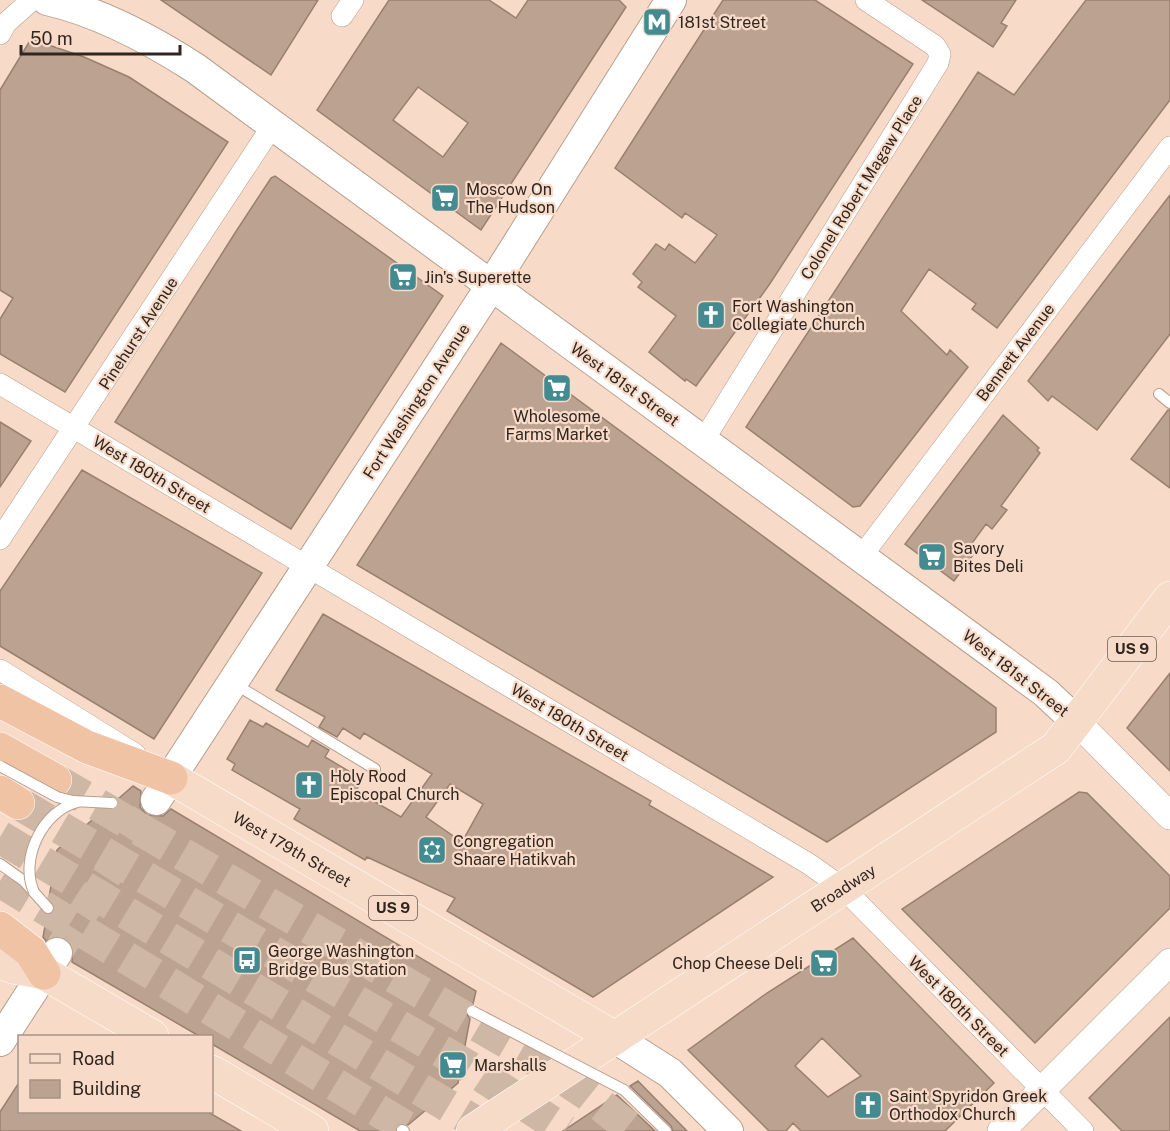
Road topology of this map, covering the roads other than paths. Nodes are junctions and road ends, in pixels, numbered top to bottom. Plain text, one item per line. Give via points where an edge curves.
1 (32, 0) edge
2 (47, 0) edge
3 (671, 0) edge
4 (866, 0) edge
5 (0, 34) edge
6 (273, 125) junction
7 (1170, 147) edge
8 (491, 286) junction
9 (0, 384) edge
10 (1159, 394) dead end
11 (1170, 403) edge
12 (75, 428) junction
13 (703, 441) junction
14 (0, 539) edge
15 (861, 557) junction
16 (308, 567) junction
17 (1170, 598) edge
18 (0, 670) edge
19 (232, 683) junction
20 (0, 700) edge
21 (1078, 723) junction
22 (0, 748) edge
23 (0, 766) edge
24 (375, 769) dead end
25 (55, 780) tunnel mouth
26 (164, 789) junction
27 (82, 802) junction
28 (111, 803) dead end
29 (1170, 816) edge
30 (0, 864) edge
31 (843, 888) junction
32 (34, 892) junction
33 (48, 909) dead end
34 (0, 928) edge
35 (0, 962) edge
36 (1170, 962) edge
37 (51, 963) junction
38 (472, 1011) dead end
39 (151, 1035) edge
40 (615, 1038) junction
41 (0, 1041) edge
42 (213, 1073) edge
43 (1042, 1089) junction
44 (312, 1131) edge
45 (473, 1131) edge
46 (666, 1131) edge
47 (728, 1131) edge
48 (1001, 1131) edge
49 (1083, 1131) edge

1 - 5 street via 6,23
2 - 6 main road, West 181st Street via 110,21 158,45
3 - 8 main road, Fort Washington Avenue
4 - 13 street, Colonel Robert Magaw Place via 935,46 940,54 938,63
6 - 8 main road, West 181st Street
6 - 12 street, Pinehurst Avenue
7 - 15 street, Bennett Avenue
8 - 13 main road, West 181st Street
8 - 16 main road, Fort Washington Avenue
9 - 12 street, West 180th Street
10 - 11 lane
12 - 14 street, Pinehurst Avenue
12 - 16 street, West 180th Street
13 - 15 main road, West 181st Street
15 - 21 main road, West 181st Street via 1046,693
16 - 19 main road, Fort Washington Avenue
16 - 31 street, West 180th Street via 799,858
17 - 21 main road, Broadway / US 9
18 - 26 street, West 179th Street via 78,717
19 - 24 lane
19 - 26 main road, Fort Washington Avenue
20 - 26 highway, US 9
21 - 29 street, West 181st Street
21 - 31 main road, Broadway / US 9 via 1056,748
22 - 25 highway
23 - 27 lane, bridge via 57,797
26 - 40 main road, West 179th Street / US 9
27 - 28 lane, bridge
27 - 32 lane, bridge via 59,810 39,834 29,867
30 - 32 lane
31 - 40 main road, Broadway / US 9
31 - 43 street, West 180th Street
32 - 33 lane
34 - 37 highway
35 - 37 main road via 13,968
36 - 43 street
37 - 39 main road
37 - 41 main road
38 - 46 lane, bridge via 617,1086
40 - 45 main road, Broadway / US 9
40 - 47 main road, West 179th Street via 670,1073
42 - 44 main road
43 - 48 street
43 - 49 street, West 180th Street

